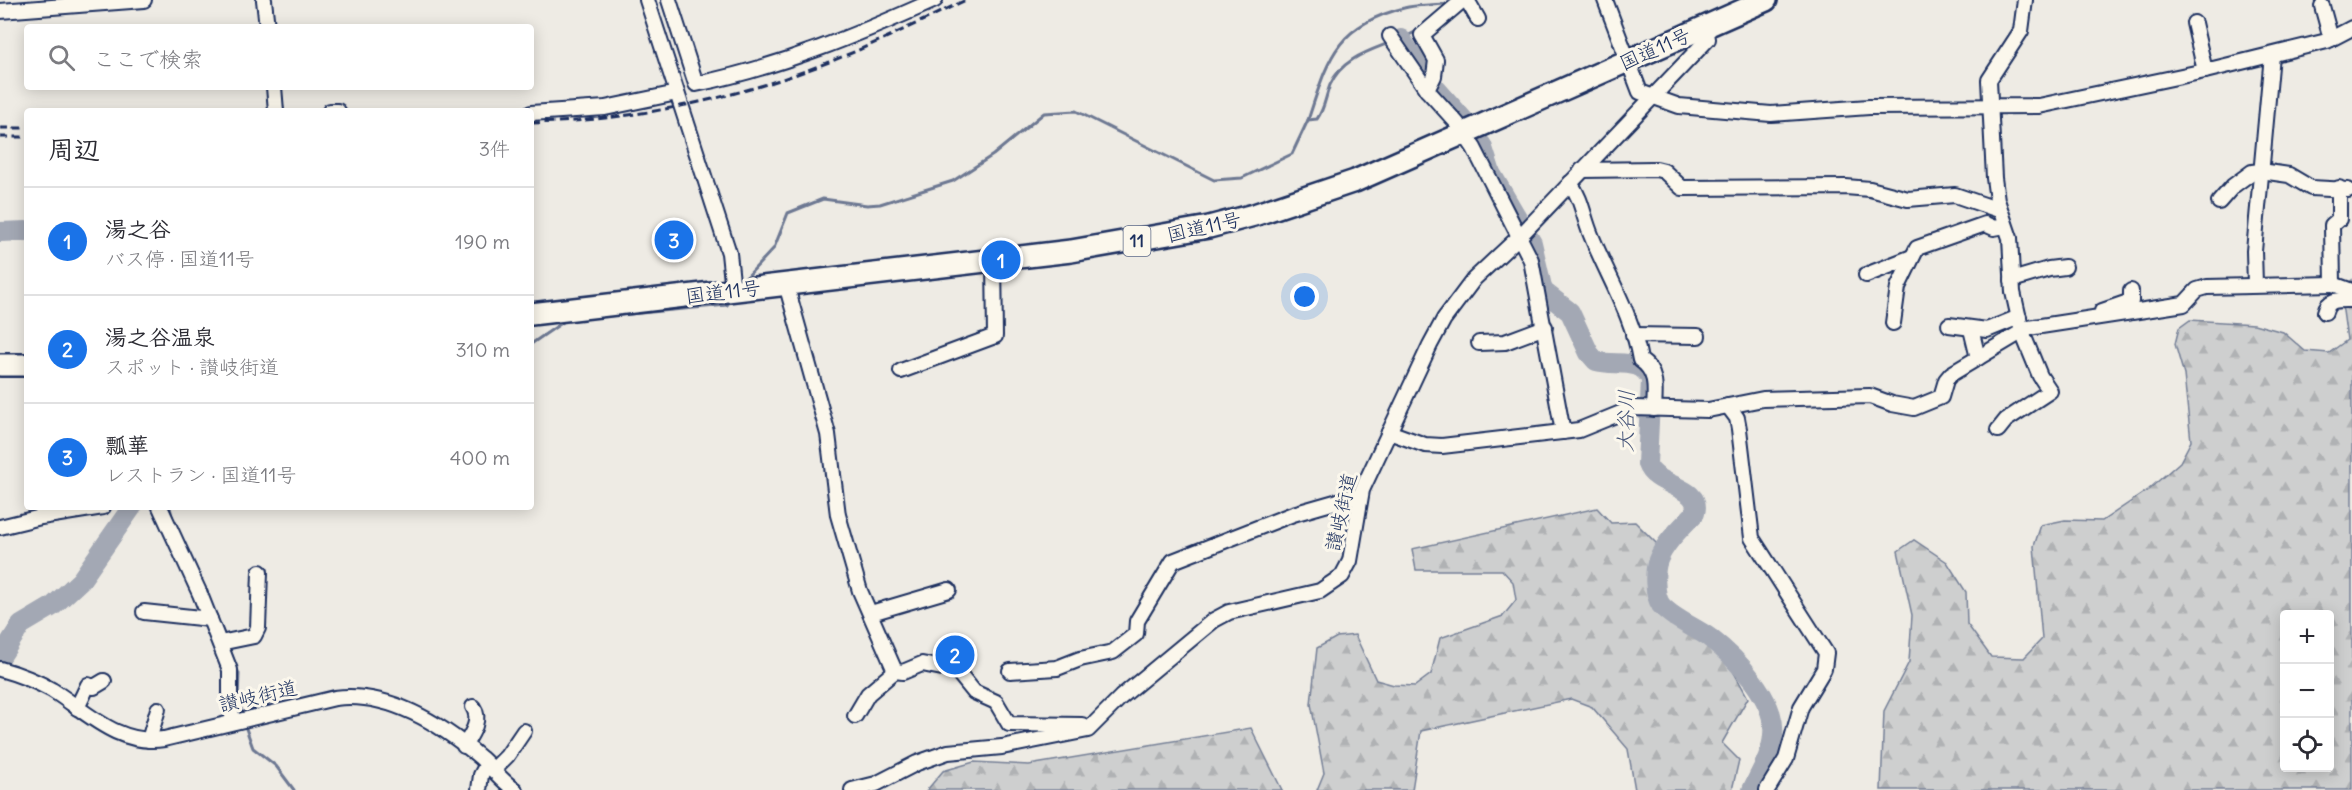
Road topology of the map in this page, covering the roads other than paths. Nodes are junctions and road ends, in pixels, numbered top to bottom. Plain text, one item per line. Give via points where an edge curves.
1 (144, 0) edge
2 (264, 0) edge
3 (647, 0) edge
4 (669, 0) edge
5 (935, 0) edge
6 (1465, 0) edge
7 (1605, 0) edge
8 (2025, 0) edge
9 (1754, 2) edge
10 (2322, 6) dead end
11 (0, 11) edge
12 (1478, 19) dead end
13 (2194, 23) dead end
14 (267, 24) edge
15 (1706, 26) junction
16 (2352, 28) edge
17 (1390, 36) dead end
18 (2331, 39) junction
19 (2272, 55) junction
20 (1628, 61) junction
21 (2205, 71) junction
22 (274, 90) edge
23 (1427, 90) junction
24 (677, 93) junction
25 (1655, 96) junction
26 (1991, 107) junction
27 (276, 108) edge
28 (534, 113) edge
29 (1465, 135) junction
30 (1582, 170) junction
31 (2262, 171) junction
32 (1570, 183) junction
33 (2219, 202) dead end
34 (2000, 210) junction
35 (2005, 226) junction
36 (1523, 232) junction
37 (1912, 257) junction
38 (994, 260) junction
39 (2065, 267) dead end
40 (1866, 275) dead end
41 (2012, 280) junction
42 (786, 284) junction
43 (2255, 284) junction
44 (2333, 284) junction
45 (733, 291) junction
46 (2132, 291) dead end
47 (2352, 291) edge
48 (2352, 300) edge
49 (2325, 312) dead end
50 (534, 314) edge
51 (2019, 316) junction
52 (2096, 317) junction
53 (1893, 323) dead end
54 (1949, 325) dead end
55 (1545, 327) junction
56 (1971, 329) junction
57 (2022, 332) junction
58 (1633, 335) junction
59 (1698, 336) dead end
60 (1479, 343) dead end
61 (1978, 358) junction
62 (0, 365) edge
63 (24, 365) edge
64 (901, 371) dead end
65 (1728, 406) junction
66 (1654, 409) junction
67 (1998, 430) dead end
68 (1389, 432) junction
69 (1563, 432) junction
70 (1360, 498) junction
71 (84, 510) edge
72 (161, 510) edge
73 (0, 527) edge
74 (260, 572) dead end
75 (949, 590) dead end
76 (144, 612) dead end
77 (871, 613) junction
78 (210, 619) junction
79 (225, 642) junction
80 (1, 669) edge
81 (1010, 670) dead end
82 (895, 671) junction
83 (104, 681) dead end
84 (473, 707) dead end
85 (77, 708) junction
86 (158, 709) dead end
87 (855, 717) dead end
88 (240, 720) junction
89 (1094, 725) junction
90 (524, 731) dead end
91 (149, 740) junction
92 (464, 746) junction
93 (490, 767) junction
94 (478, 790) edge
95 (515, 790) edge
96 (852, 790) edge
97 (1767, 790) edge

1 - 11 street
2 - 14 street
3 - 24 street
4 - 5 street via 696,84 748,74 791,60
6 - 12 street
6 - 23 street via 1422,35 1436,60
7 - 20 street
8 - 26 street via 2022,31 1989,80
9 - 15 highway, 国道11号 / 11
10 - 18 street
13 - 21 street
15 - 20 highway, 国道11号 / 11
15 - 25 street, 讃岐街道 via 1708,39
16 - 18 street
17 - 23 street
18 - 19 street
19 - 21 street
19 - 31 street
20 - 25 street via 1640,92
20 - 29 highway, 国道11号 / 11
21 - 26 street via 2056,103
22 - 27 street
23 - 29 street
24 - 28 street via 614,107
24 - 45 street via 729,253
25 - 26 street via 1679,106 1770,114 1869,107
25 - 30 street, 讃岐街道
26 - 34 street via 1994,178
29 - 36 street
29 - 38 highway, 国道11号 / 11 via 1355,182 1254,215 1145,240
30 - 32 street, 讃岐街道
30 - 34 street via 1656,169 1664,171 1682,188 1846,187 1908,199 1955,195
31 - 33 street via 2252,172
31 - 43 street via 2254,251
31 - 44 street via 2289,175 2311,188 2343,189 2339,219 2332,225
32 - 36 street, 讃岐街道
32 - 58 street via 1579,195 1588,227
34 - 35 street
35 - 37 street via 1994,228 1985,224 1917,248
35 - 41 street via 2010,238
36 - 55 street
36 - 68 street, 讃岐街道 via 1488,263 1444,319
37 - 40 street
37 - 53 street via 1898,287
38 - 42 highway, 国道11号 / 11
38 - 64 street via 994,336
39 - 41 street
41 - 51 street
42 - 45 highway, 国道11号 / 11
42 - 77 street via 828,434 838,515 860,591
43 - 44 street
43 - 52 street via 2208,287 2197,290 2184,304
44 - 47 street
45 - 50 highway, 国道11号 / 11
46 - 52 street via 2131,301 2099,312
48 - 49 street via 2334,300
51 - 56 street via 1987,330
51 - 57 street
52 - 57 street
54 - 56 street
55 - 60 street via 1505,342
55 - 69 street
56 - 61 street
57 - 61 street
57 - 67 street via 2050,390 2006,420
58 - 59 street
58 - 66 street via 1640,360 1655,378
61 - 65 street via 1946,380 1941,397 1914,408 1870,396 1763,399
62 - 63 highway
65 - 66 street via 1708,410
65 - 97 street via 1737,418 1752,538 1826,653 1824,669 1801,706 1786,759
66 - 69 street via 1633,408 1579,430
68 - 69 street via 1413,442 1442,446
68 - 70 street, 讃岐街道
70 - 81 street via 1293,514 1173,561 1137,621 1136,634 1113,652 1057,668
70 - 89 street, 讃岐街道 via 1350,561 1342,576 1320,591 1229,612 1214,620 1134,685
71 - 73 street
72 - 78 street
74 - 79 street via 258,628 249,639
75 - 77 street
76 - 78 street
77 - 82 street
78 - 79 street
79 - 88 street via 230,703
80 - 85 street, 讃岐街道 via 43,685
82 - 87 street via 868,694
82 - 89 street via 922,664 957,671 974,692 996,702 1009,724
83 - 85 street via 94,687 88,685
84 - 92 street via 476,720
85 - 91 street, 讃岐街道 via 105,727 134,739
86 - 91 street
88 - 91 street, 讃岐街道
88 - 92 street, 讃岐街道 via 353,696 405,709
89 - 96 street, 讃岐街道 via 1078,733 940,754 876,784
90 - 93 street via 507,756
92 - 93 street, 讃岐街道
93 - 94 street via 481,775
93 - 95 street, 讃岐街道

